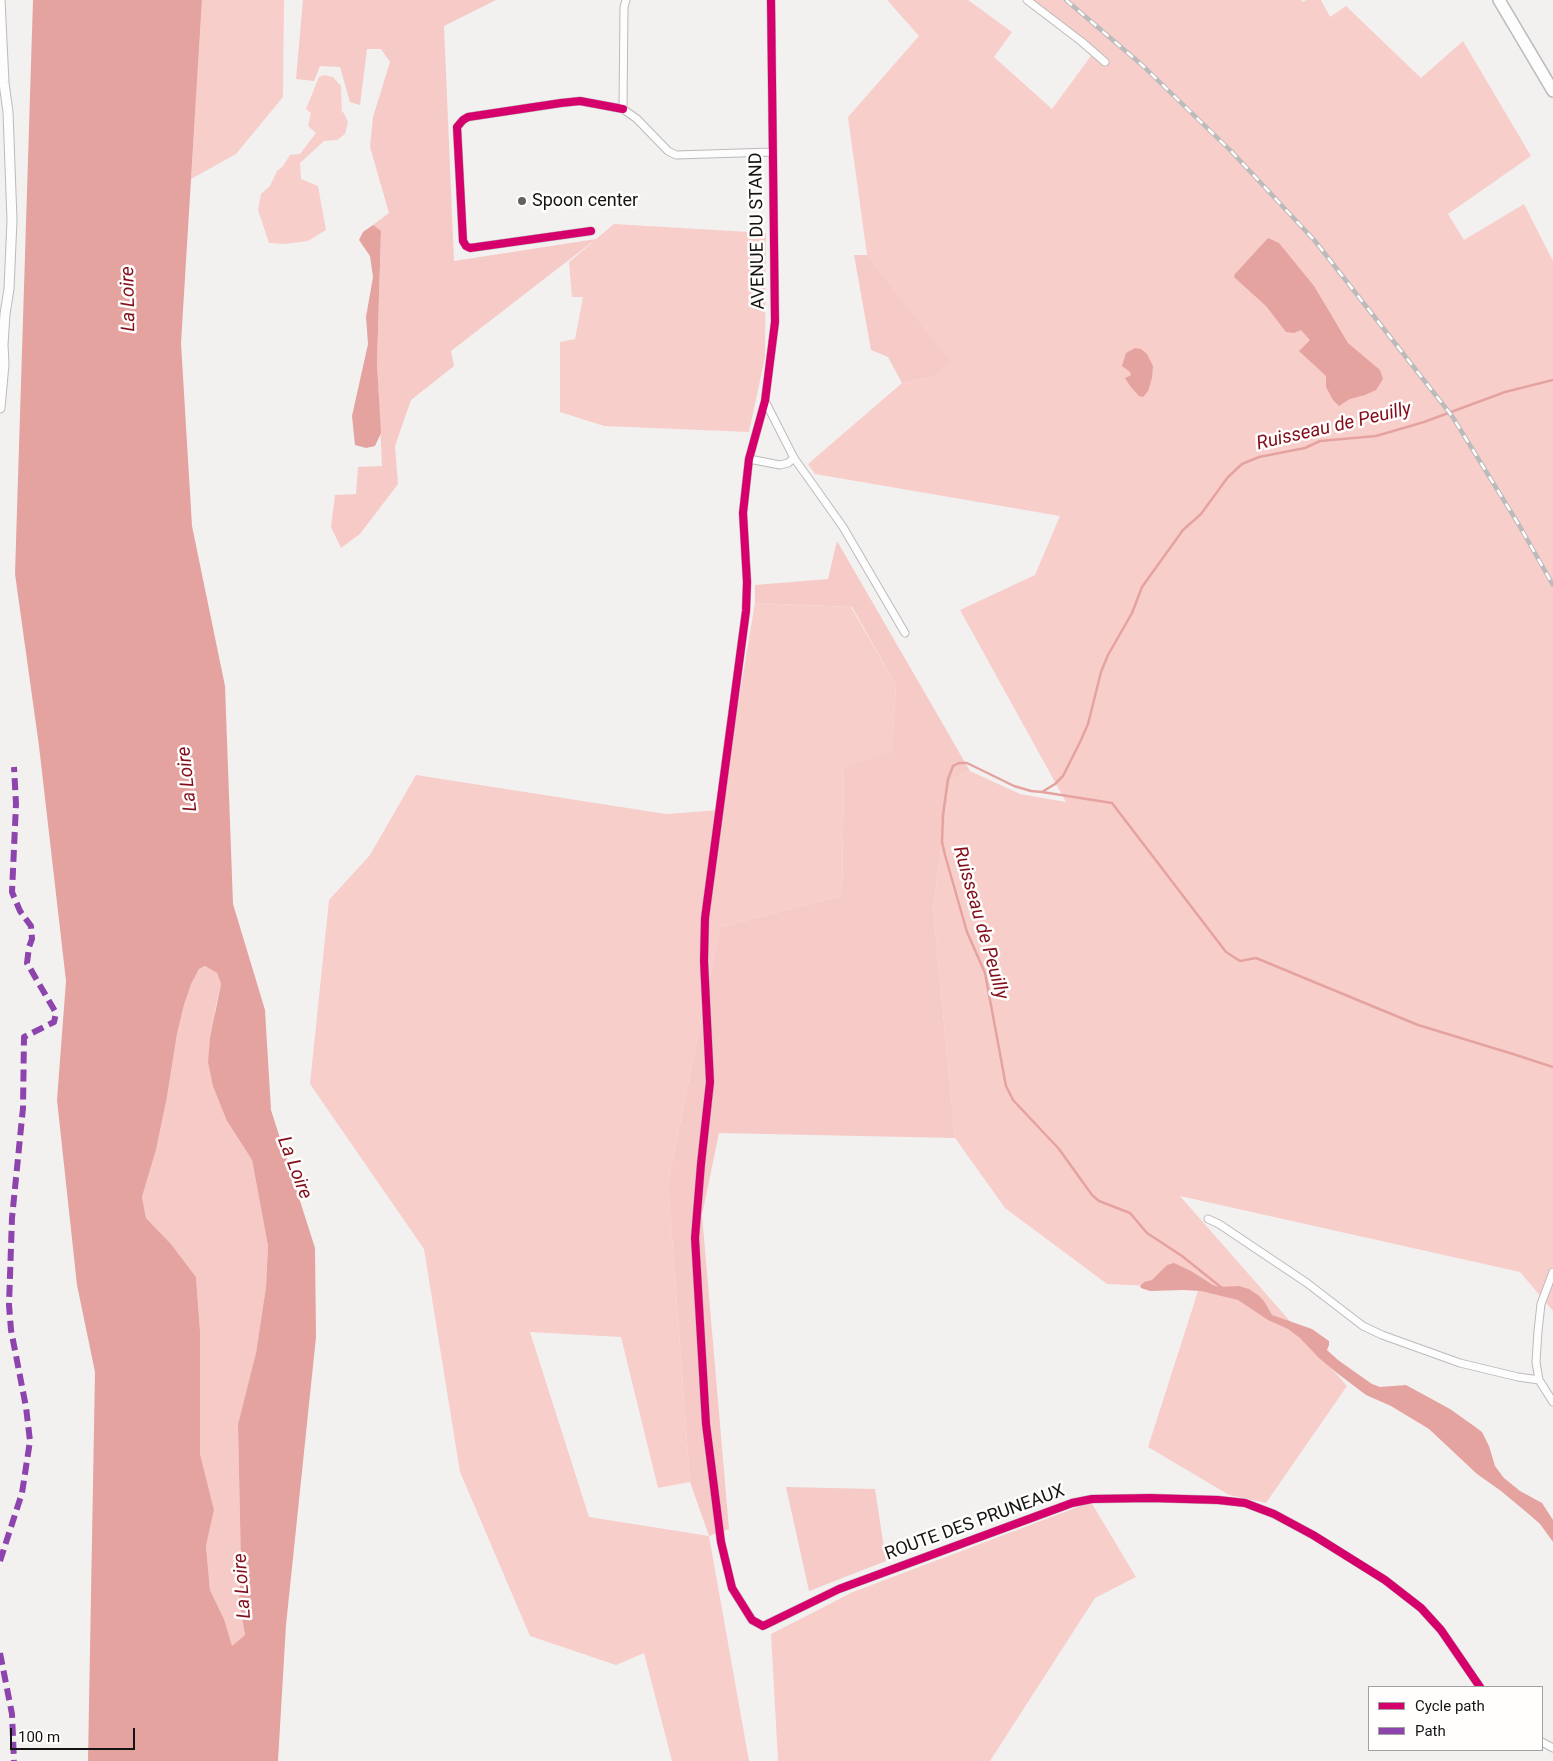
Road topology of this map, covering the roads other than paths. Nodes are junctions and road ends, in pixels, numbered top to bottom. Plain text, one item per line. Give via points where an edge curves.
1 (0, 0) edge
2 (626, 0) edge
3 (765, 0) edge
4 (771, 0) edge
5 (1026, 0) edge
6 (1499, 0) edge
7 (1105, 62) dead end
8 (1553, 91) edge
9 (623, 109) junction
10 (772, 152) junction
11 (591, 231) dead end
12 (765, 401) junction
13 (0, 408) edge
14 (794, 458) junction
15 (749, 459) junction
16 (905, 633) dead end
17 (1208, 1219) dead end
18 (1553, 1272) edge
19 (1539, 1380) junction
20 (1553, 1402) edge
21 (752, 1620) joint
22 (1479, 1686) edge

1 - 13 street via 12,220
2 - 9 street
3 - 4 street
4 - 10 street, AVENUE DU STAND
5 - 7 street
6 - 8 main road
9 - 10 street via 676,155
9 - 11 street via 580,101 561,103 468,117 457,127 463,241 466,246
10 - 12 street, AVENUE DU STAND via 775,322
12 - 14 street
12 - 15 street, AVENUE DU STAND
14 - 15 street via 780,465
14 - 16 street via 844,526
15 - 21 street, AVENUE DU STAND via 742,512 746,611 705,918 710,1082 695,1238 706,1424 721,1542 732,1588
17 - 19 street via 1307,1283 1363,1326 1460,1363
18 - 19 street via 1541,1304 1536,1362
19 - 20 street
21 - 22 street, ROUTE DES PRUNEAUX via 763,1626 840,1589 1072,1504 1092,1499 1218,1500 1245,1503 1274,1514 1385,1580 1421,1608 1441,1630

